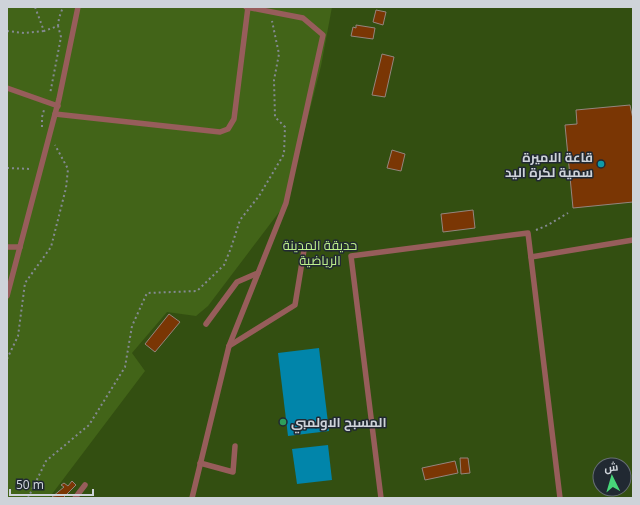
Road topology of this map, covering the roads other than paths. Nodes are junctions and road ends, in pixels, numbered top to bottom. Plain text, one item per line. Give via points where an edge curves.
1 (78, 7) edge
2 (247, 7) edge
3 (7, 88) edge
4 (58, 106) junction
5 (55, 114) junction
6 (633, 240) edge
7 (7, 247) edge
8 (20, 247) junction
9 (304, 250) dead end
10 (530, 257) junction
11 (258, 273) junction
12 (7, 296) edge
13 (206, 324) dead end
14 (229, 346) junction
15 (235, 446) dead end
16 (200, 462) junction
17 (85, 485) dead end
18 (75, 498) edge
19 (192, 498) edge
20 (381, 498) edge
21 (560, 498) edge

1 - 4 lane
2 - 5 lane via 234,119 228,129 220,132
2 - 11 lane via 303,18 323,35 286,203
3 - 4 lane
4 - 5 lane
5 - 8 lane
6 - 10 lane
7 - 8 lane
8 - 12 lane
9 - 14 lane via 295,305
10 - 20 lane via 528,233 351,256
10 - 21 lane
11 - 13 lane via 238,282
11 - 14 lane
14 - 16 lane
15 - 16 lane via 233,472
16 - 19 lane
17 - 18 lane

